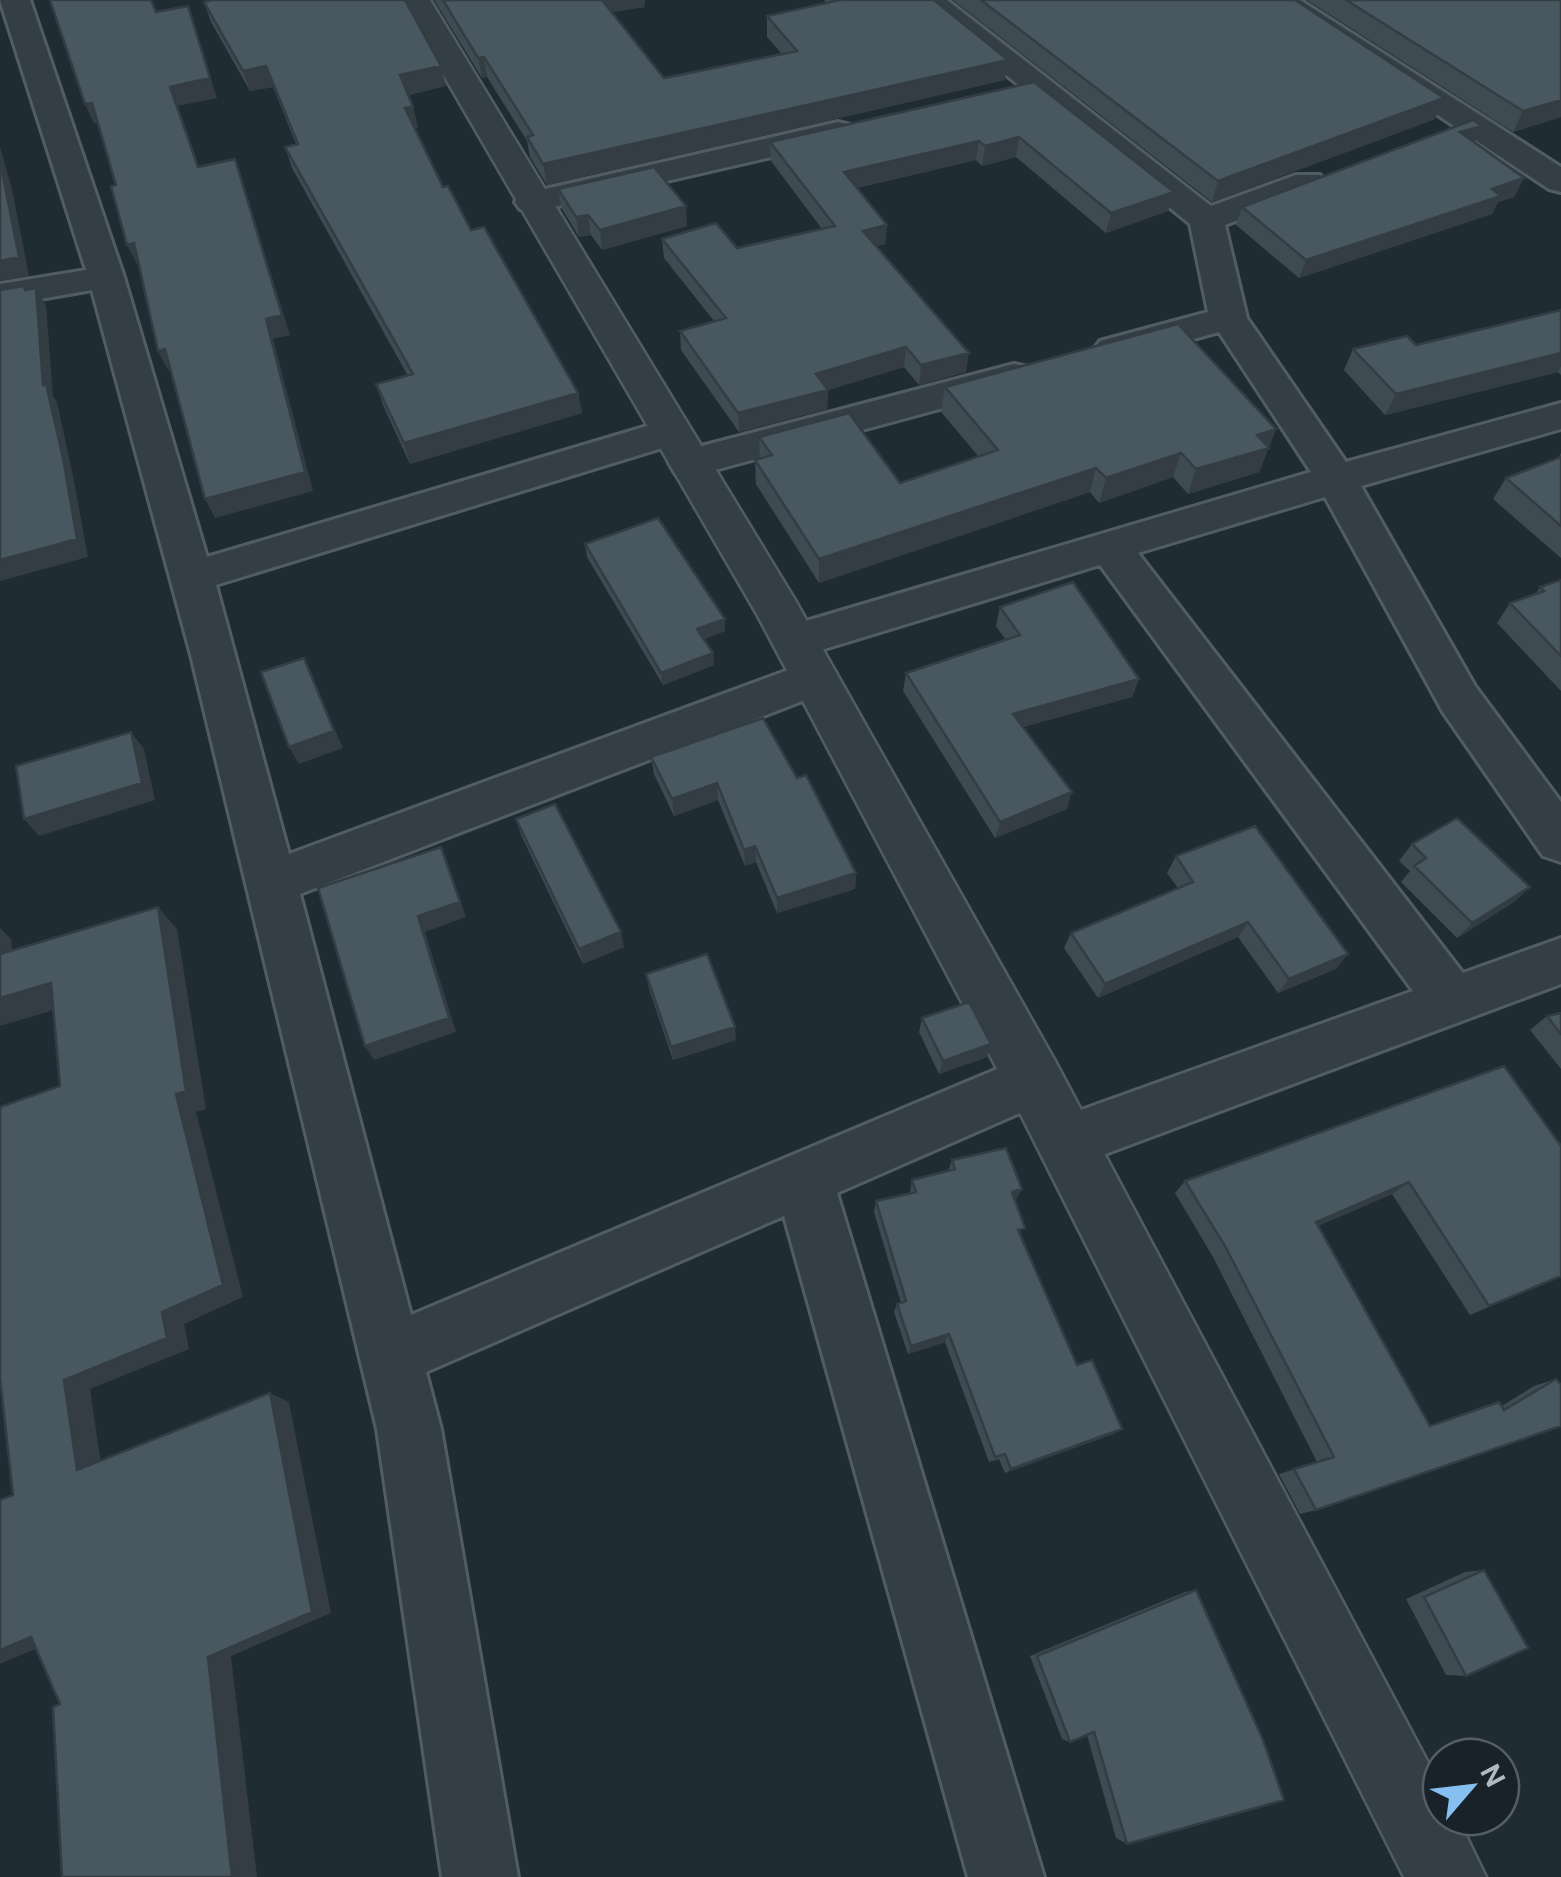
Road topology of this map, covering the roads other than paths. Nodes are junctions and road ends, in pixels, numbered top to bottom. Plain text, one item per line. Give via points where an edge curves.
1 (15, 0) edge
2 (415, 0) edge
3 (1280, 0) edge
4 (949, 5) edge
5 (1038, 86) junction
6 (999, 95) edge
7 (1468, 122) junction
8 (863, 126) edge
9 (1431, 136) edge
10 (1338, 171) edge
11 (1561, 182) edge
12 (532, 202) junction
13 (1207, 220) junction
14 (106, 277) junction
15 (0, 294) edge
16 (1228, 318) junction
17 (1561, 416) edge
18 (680, 448) junction
19 (1336, 479) junction
20 (1110, 547) junction
21 (192, 577) junction
22 (805, 660) junction
23 (1561, 841) edge
24 (270, 884) junction
25 (1561, 961) edge
26 (1452, 1001) junction
27 (1034, 1080) junction
28 (1065, 1142) junction
29 (803, 1180) junction
30 (390, 1356) junction
31 (480, 1877) edge
32 (1006, 1877) edge
33 (1446, 1877) edge

1 - 14 street
2 - 12 street
3 - 7 street
4 - 5 street
5 - 6 street
5 - 13 street
7 - 9 street
7 - 11 street
8 - 12 street
10 - 13 street
12 - 18 street
13 - 16 street
14 - 15 street
14 - 21 street
16 - 18 street via 1065,362
16 - 19 street
17 - 19 street
18 - 21 street
18 - 22 street
19 - 20 street
19 - 23 street via 1459,699
20 - 22 street
20 - 26 street
21 - 24 street
22 - 24 street
22 - 27 street
24 - 30 street
25 - 26 street
26 - 28 street
27 - 28 street
27 - 29 street
28 - 33 street
29 - 30 street
29 - 32 street
30 - 31 street via 409,1428

